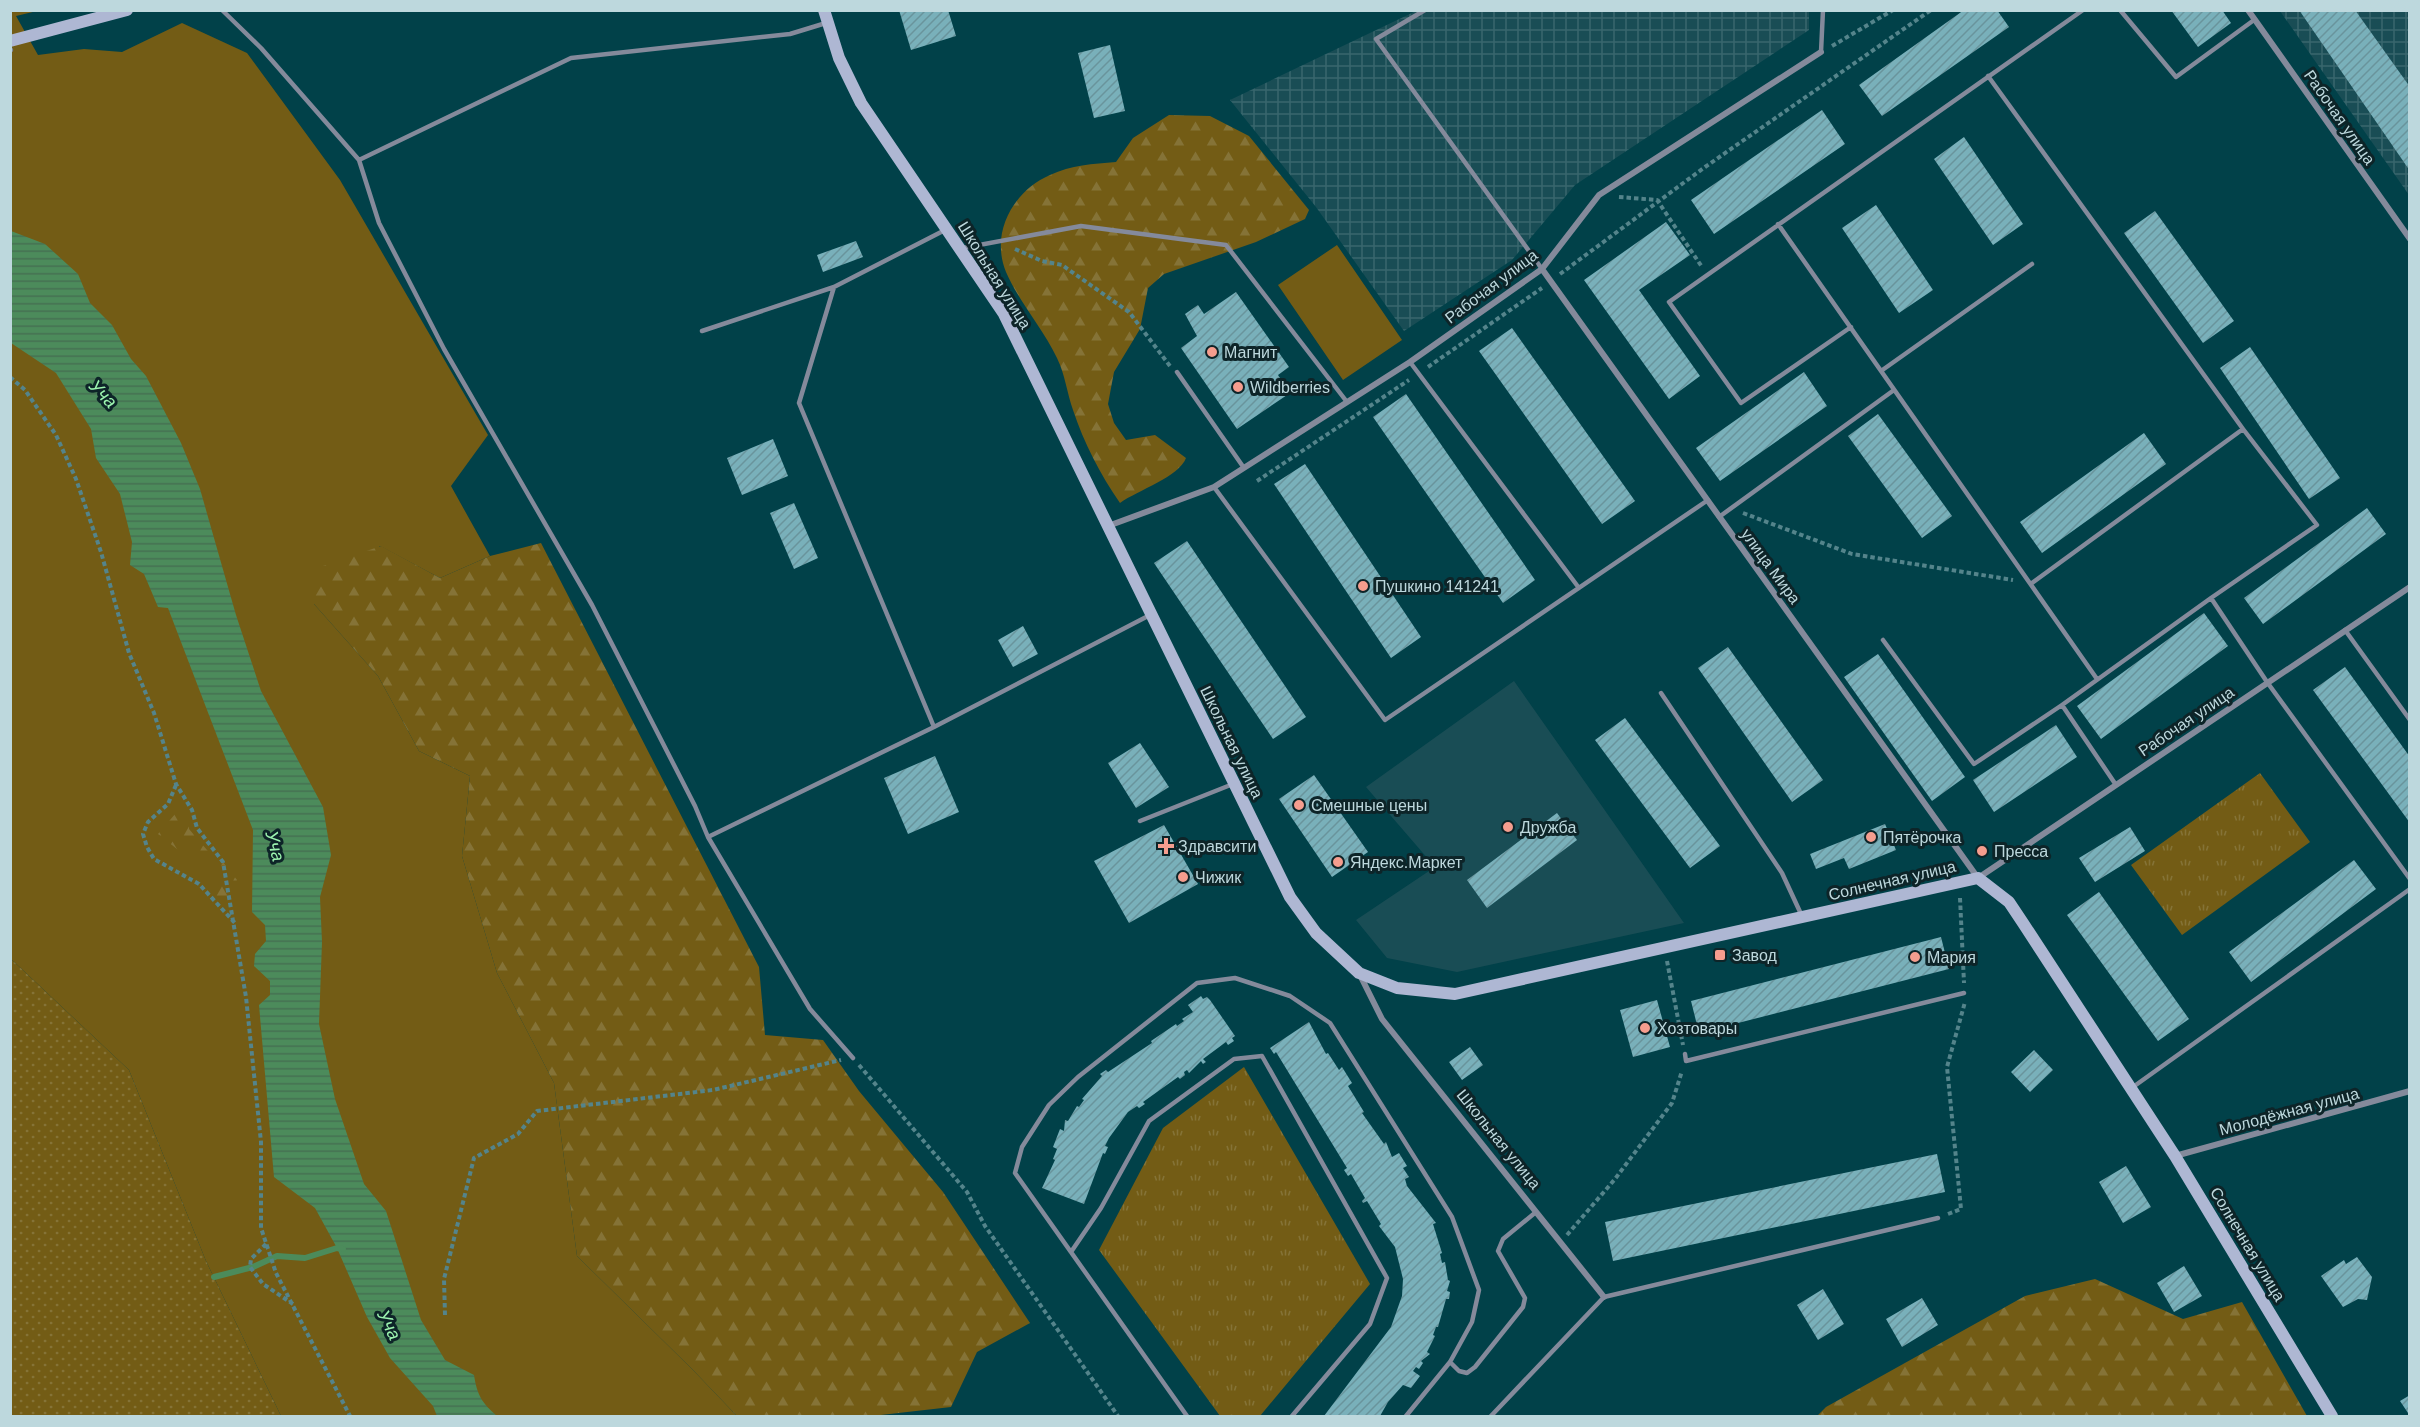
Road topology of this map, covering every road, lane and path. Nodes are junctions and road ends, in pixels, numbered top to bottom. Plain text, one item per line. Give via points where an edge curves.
1 (127, 10) edge
2 (222, 10) edge
3 (1425, 10) edge
4 (1823, 10) edge
5 (1893, 10) edge
6 (1931, 10) edge
7 (2082, 10) edge
8 (2120, 10) edge
9 (2248, 10) edge
10 (825, 17) edge
11 (2254, 20) junction
12 (11, 47) edge
13 (1821, 52) junction
14 (1988, 76) junction
15 (359, 159) junction
16 (1599, 195) junction
17 (1778, 224) junction
18 (947, 229) junction
19 (2409, 239) edge
20 (998, 242) junction
21 (960, 249) junction
22 (2032, 264) dead end
23 (1542, 269) junction
24 (1707, 275) junction
25 (834, 287) junction
26 (1851, 327) junction
27 (702, 331) dead end
28 (1410, 362) junction
29 (1423, 370) dead end
30 (1881, 371) junction
31 (1177, 372) joint
32 (10, 377) edge
33 (1414, 377) dead end
34 (1894, 390) junction
35 (1347, 402) junction
36 (2243, 429) junction
37 (1244, 468) junction
38 (1257, 481) dead end
39 (1214, 487) junction
40 (1708, 500) junction
41 (1731, 508) junction
42 (1719, 517) junction
43 (1108, 526) junction
44 (2032, 583) junction
45 (2409, 587) edge
46 (1579, 588) junction
47 (2211, 598) junction
48 (1150, 615) junction
49 (2345, 630) junction
50 (1883, 640) dead end
51 (2097, 679) junction
52 (2267, 682) junction
53 (1661, 693) dead end
54 (2062, 705) junction
55 (2409, 720) edge
56 (934, 727) junction
57 (176, 784) junction
58 (1233, 784) junction
59 (2116, 785) junction
60 (1140, 820) dead end
61 (708, 837) junction
62 (1978, 878) junction
63 (2409, 879) edge
64 (1959, 882) junction
65 (2409, 890) edge
66 (1802, 917) junction
67 (235, 923) junction
68 (1665, 948) junction
69 (1359, 973) junction
70 (1964, 993) junction
71 (1684, 1054) joint
72 (853, 1058) junction
73 (1686, 1061) junction
74 (2131, 1089) junction
75 (2409, 1091) edge
76 (2175, 1156) junction
77 (1536, 1212) junction
78 (1938, 1218) joint
79 (1561, 1243) junction
80 (266, 1244) junction
81 (1071, 1252) junction
82 (1604, 1297) junction
83 (293, 1304) junction
84 (445, 1315) dead end
85 (1450, 1362) junction
86 (350, 1416) edge
87 (1118, 1416) edge
88 (1187, 1416) edge
89 (1292, 1416) edge
90 (1406, 1416) edge
91 (1491, 1416) edge
92 (2332, 1416) edge

1 - 12 street
2 - 15 lane
3 - 23 lane via 1376,39
4 - 13 lane
5 - 13 path
6 - 29 path
7 - 14 lane
8 - 11 lane via 2176,77
9 - 11 street, Рабочая улица
10 - 15 lane via 790,33 571,58
10 - 18 street, Школьная улица via 861,103
11 - 19 street, Рабочая улица
13 - 16 street, Рабочая улица
14 - 17 lane
14 - 36 lane
15 - 61 lane via 379,223 444,349 592,604
16 - 23 street, Рабочая улица
16 - 24 path via 1657,200
17 - 24 lane
17 - 26 lane
18 - 21 street, Школьная улица
18 - 25 lane
20 - 21 lane
20 - 31 path via 1062,265 1102,291 1129,312 1157,352
20 - 35 lane via 1081,226 1226,245
21 - 43 street, Школьная улица via 1004,314
22 - 30 lane
23 - 28 street, Рабочая улица
23 - 40 street, улица Мира
24 - 26 lane via 1669,302 1741,403
25 - 27 lane
25 - 56 lane via 799,403
26 - 30 lane
28 - 35 street, Рабочая улица
28 - 46 lane
30 - 34 lane
31 - 37 lane
32 - 57 path via 25,390 56,435 76,479 129,653 154,713
33 - 38 path
34 - 41 lane
34 - 44 lane
35 - 37 street, Рабочая улица
36 - 44 lane
36 - 47 lane via 2317,525
37 - 39 street, Рабочая улица
39 - 43 street, Рабочая улица
39 - 46 lane via 1385,720
40 - 42 street, улица Мира
40 - 46 lane
41 - 42 lane
41 - 44 path via 1852,555
42 - 62 street, улица Мира
43 - 48 street, Школьная улица
44 - 51 lane
45 - 49 street, Рабочая улица
47 - 51 lane
47 - 52 lane
48 - 56 lane
48 - 58 street, Школьная улица
49 - 52 street, Рабочая улица
49 - 55 lane
50 - 54 lane via 1974,764
51 - 54 lane
52 - 59 street, Рабочая улица
52 - 63 lane
53 - 66 lane via 1782,873
54 - 59 lane
56 - 61 lane
57 - 67 path via 192,810 197,828 223,862
57 - 67 path via 168,804 148,822 143,834 147,848 154,859 200,884
58 - 60 lane
58 - 69 street, Школьная улица via 1290,897 1316,933
59 - 62 street, Рабочая улица
61 - 72 lane via 810,1009
62 - 64 street, Солнечная улица
62 - 74 street, Солнечная улица via 2009,902
64 - 66 street, Солнечная улица
64 - 70 path
65 - 74 lane
66 - 68 street, Солнечная улица
67 - 80 path via 261,1142 260,1206
68 - 69 street, Солнечная улица via 1455,994 1397,988
68 - 71 path
69 - 77 street, Школьная улица via 1382,1019
70 - 73 lane
70 - 78 path via 1965,1005 1947,1067 1961,1209
71 - 73 lane
72 - 84 path via 713,1090 537,1111 518,1134 474,1158 444,1279
72 - 87 path via 967,1192 985,1226
73 - 79 path via 1672,1103
74 - 76 street, Солнечная улица
75 - 76 street, Молодёжная улица
76 - 92 street, Солнечная улица
77 - 79 street, Школьная улица
77 - 85 lane via 1503,1239 1498,1251 1525,1298 1523,1307 1474,1367 1460,1371
78 - 82 lane
79 - 82 street, Школьная улица
80 - 83 path
80 - 83 path via 251,1258 250,1267 262,1284
81 - 85 lane via 1015,1173 1022,1147 1049,1105 1106,1055 1197,983 1235,978 1290,996 1330,1023 1452,1217 1479,1290 1472,1322
81 - 88 lane
81 - 89 lane via 1101,1208 1149,1121 1234,1059 1262,1056 1387,1278 1370,1324
82 - 91 lane
83 - 86 path
85 - 90 lane

